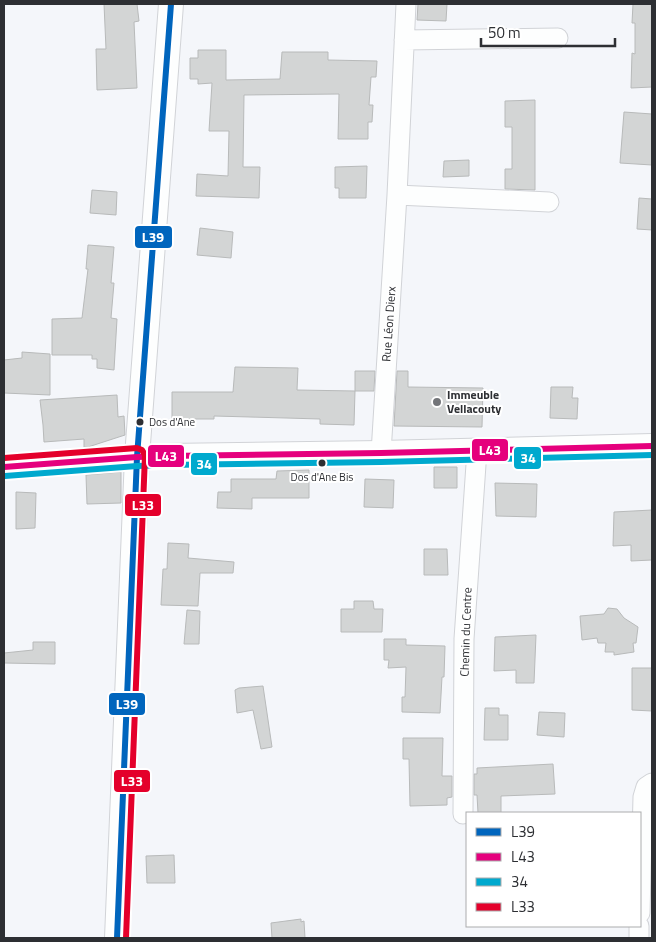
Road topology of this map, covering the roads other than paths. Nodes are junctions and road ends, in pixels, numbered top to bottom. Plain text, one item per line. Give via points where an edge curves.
1 (171, 4) edge
2 (406, 4) edge
3 (558, 38) dead end
4 (404, 40) junction
5 (397, 195) junction
6 (549, 202) dead end
7 (652, 446) edge
8 (477, 450) junction
9 (381, 453) junction
10 (137, 457) junction
11 (4, 467) edge
12 (652, 783) edge
13 (463, 814) dead end
14 (641, 874) edge
15 (118, 938) edge

1 - 10 street
2 - 4 street, Rue Léon Dierx
3 - 4 street
4 - 5 street, Rue Léon Dierx
5 - 6 street
5 - 9 street, Rue Léon Dierx
7 - 8 street
8 - 9 street
8 - 13 street, Chemin du Centre via 464,640
9 - 10 street
10 - 11 street
10 - 15 street
12 - 14 street via 646,787 643,797

